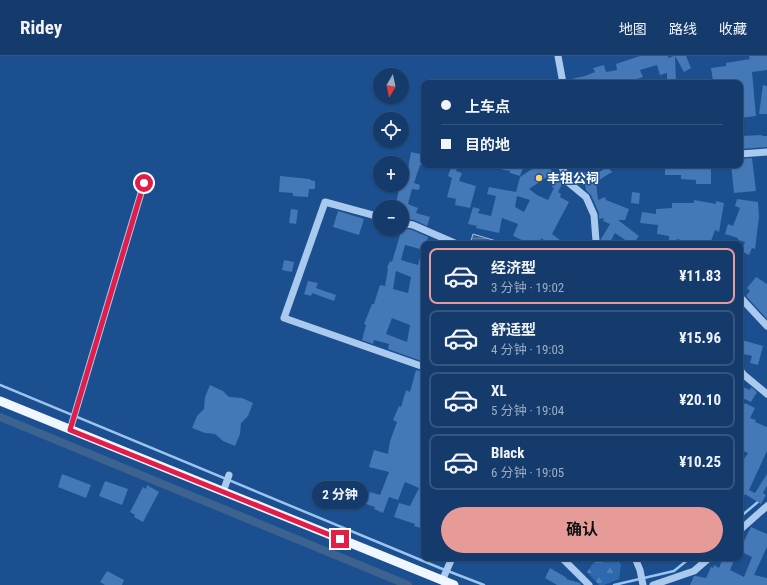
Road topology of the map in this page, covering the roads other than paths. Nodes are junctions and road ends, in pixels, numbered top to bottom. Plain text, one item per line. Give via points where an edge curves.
1 (558, 56) edge
2 (562, 80) edge
3 (767, 152) edge
4 (743, 154) edge
5 (562, 168) edge
6 (144, 183) dead end
7 (373, 215) edge
8 (409, 224) edge
9 (451, 241) edge
10 (596, 241) dead end
11 (743, 300) edge
12 (767, 326) edge
13 (421, 366) edge
14 (743, 374) edge
15 (767, 394) edge
16 (0, 402) edge
17 (72, 425) junction
18 (229, 475) dead end
19 (224, 488) junction
20 (766, 509) edge
21 (743, 528) edge
22 (450, 561) edge
23 (565, 561) edge
24 (636, 561) edge
25 (706, 561) edge
26 (444, 578) junction
27 (642, 581) edge
28 (454, 585) edge
29 (589, 585) edge
30 (653, 585) edge

1 - 2 street
3 - 4 street
5 - 10 street via 569,183 586,196 594,215
6 - 17 street
7 - 13 street via 325,202 284,318
8 - 9 street
11 - 12 street
14 - 15 street
16 - 17 main road
17 - 19 main road
18 - 19 street
19 - 26 main road
20 - 21 street
22 - 26 street
23 - 29 street
24 - 27 street
25 - 30 street via 694,571
26 - 28 main road

